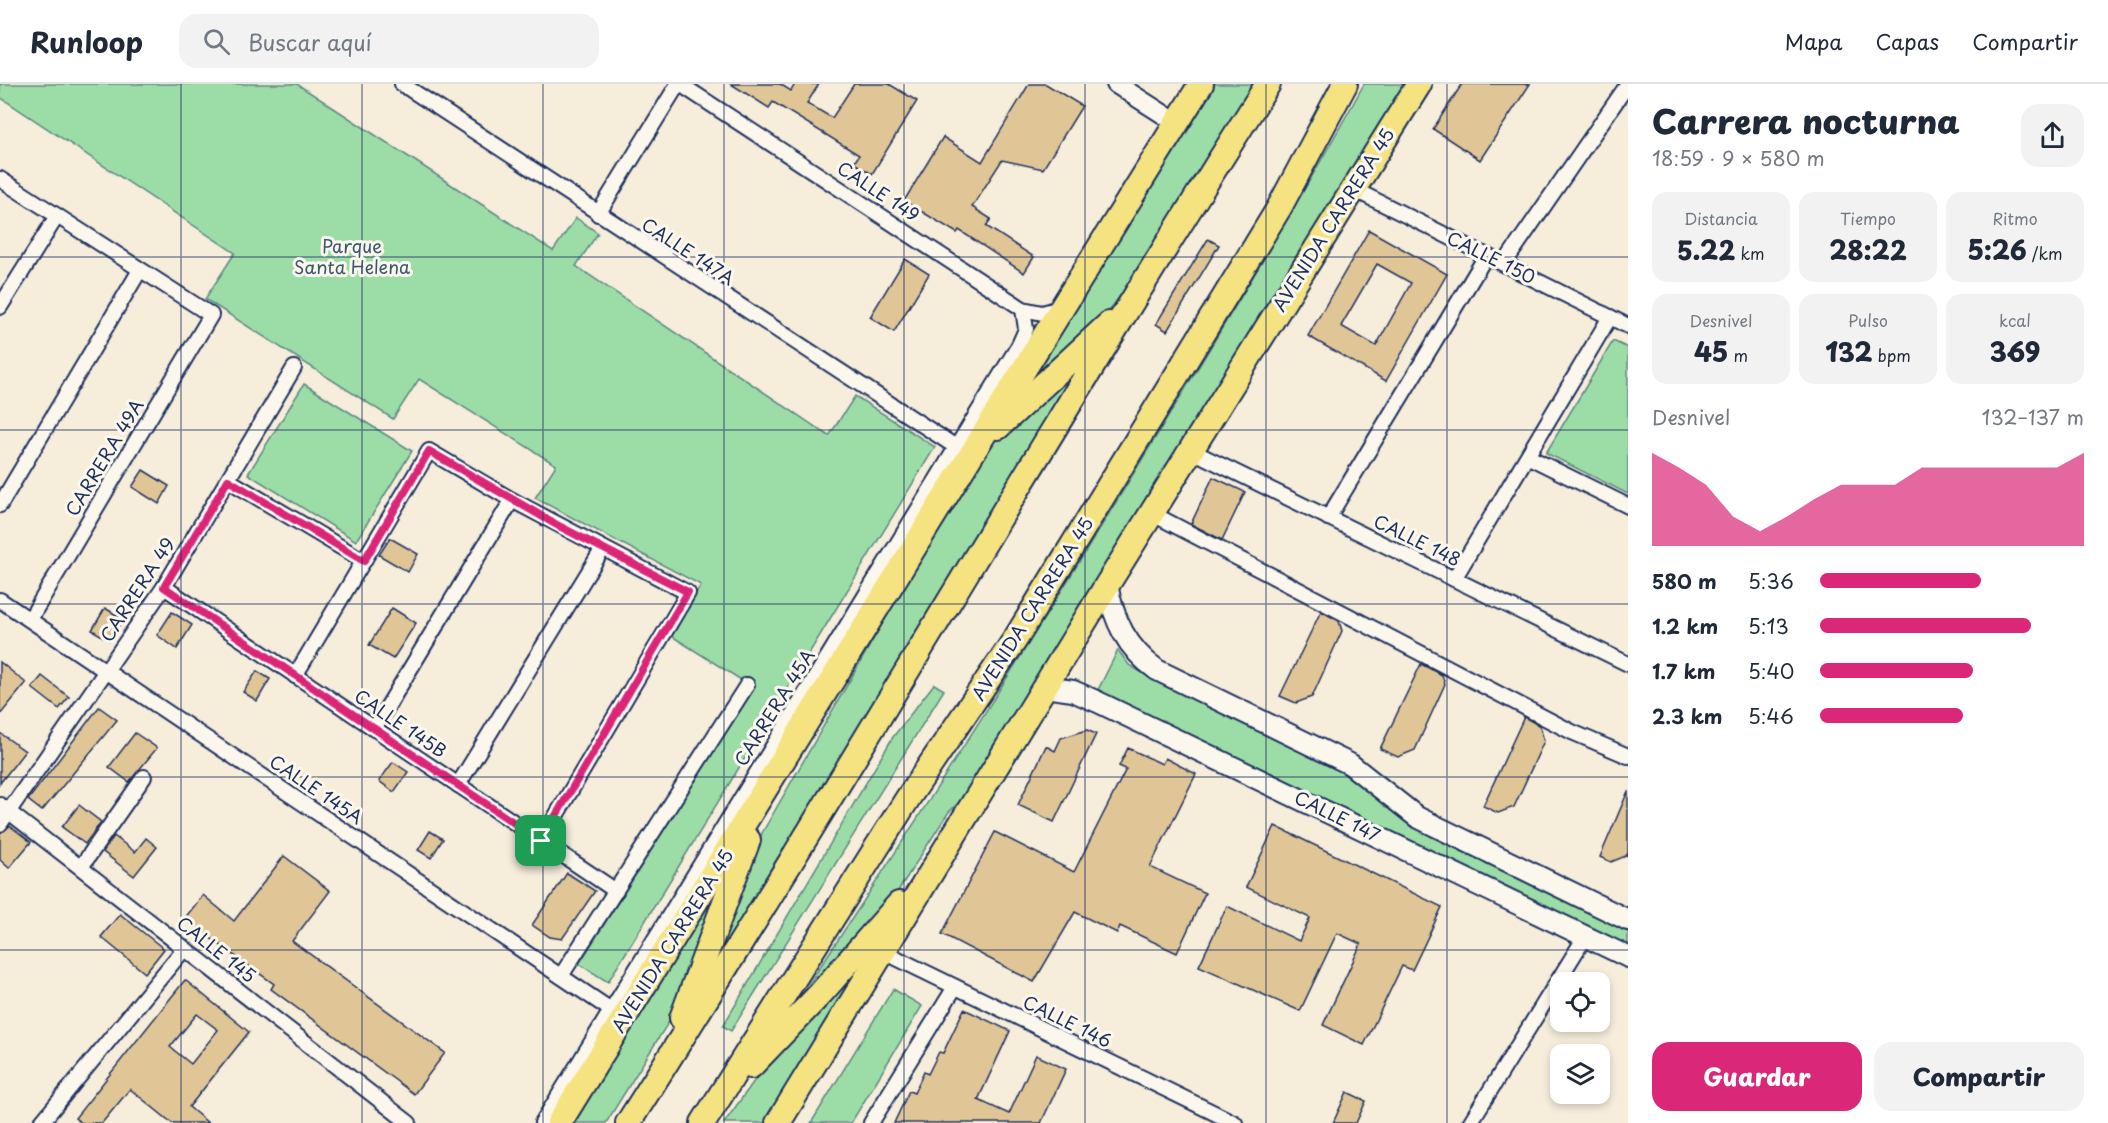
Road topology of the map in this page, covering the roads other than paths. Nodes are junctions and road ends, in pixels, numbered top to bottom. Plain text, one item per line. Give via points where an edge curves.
1 (402, 84) edge
2 (679, 84) edge
3 (1116, 84) edge
4 (1201, 84) edge
5 (1268, 84) edge
6 (1345, 84) edge
7 (1419, 84) edge
8 (1628, 84) edge
9 (1177, 123) junction
10 (0, 179) edge
11 (1353, 189) junction
12 (598, 214) junction
13 (57, 216) junction
14 (1486, 256) junction
15 (1504, 264) junction
16 (140, 270) junction
17 (1135, 297) junction
18 (0, 307) edge
19 (1061, 308) junction
20 (1023, 309) junction
21 (1610, 317) junction
22 (1628, 326) edge
23 (294, 368) dead end
24 (1190, 450) junction
25 (962, 453) junction
26 (1528, 457) junction
27 (228, 480) junction
28 (512, 500) junction
29 (0, 505) edge
30 (1628, 506) edge
31 (1150, 513) junction
32 (1328, 518) junction
33 (603, 549) junction
34 (364, 561) junction
35 (1454, 579) junction
36 (1107, 585) junction
37 (164, 587) junction
38 (0, 600) edge
39 (30, 620) junction
40 (1628, 664) edge
41 (106, 671) junction
42 (295, 676) junction
43 (747, 684) dead end
44 (1044, 687) junction
45 (374, 729) junction
46 (1628, 756) edge
47 (144, 777) dead end
48 (458, 785) junction
49 (766, 792) junction
50 (5, 808) edge
51 (0, 824) edge
52 (541, 841) junction
53 (946, 848) junction
54 (81, 867) junction
55 (616, 891) junction
56 (1628, 920) edge
57 (1585, 937) junction
58 (184, 949) junction
59 (884, 952) junction
60 (1628, 957) edge
61 (561, 976) junction
62 (955, 987) junction
63 (611, 1010) junction
64 (665, 1063) junction
65 (718, 1100) junction
66 (393, 1118) edge
67 (41, 1123) edge
68 (409, 1123) edge
69 (542, 1123) edge
70 (559, 1123) edge
71 (627, 1123) edge
72 (703, 1123) edge
73 (778, 1123) edge
74 (871, 1123) edge
75 (1235, 1123) edge
76 (1470, 1123) edge

1 - 12 street, CALLE 147A
2 - 12 street
2 - 20 street, CALLE 149
3 - 9 street
4 - 9 highway, AVENIDA CARRERA 45
5 - 17 highway
6 - 65 highway, AVENIDA CARRERA 45 via 1279,208 1022,628 908,798
7 - 11 highway, AVENIDA CARRERA 45
8 - 15 street
9 - 19 highway, AVENIDA CARRERA 45
10 - 13 street
11 - 14 street, CALLE 150
11 - 24 highway, AVENIDA CARRERA 45
12 - 25 street, CALLE 147A
13 - 16 street
13 - 18 street
14 - 15 street, CALLE 150
14 - 32 street
15 - 21 street, CALLE 150
16 - 29 street
16 - 39 street, CARRERA 49A via 211,315
17 - 25 highway
17 - 64 highway
19 - 20 street via 1042,313
19 - 25 highway, AVENIDA CARRERA 45
20 - 25 street, CARRERA 45A via 1023,338
21 - 22 street, CALLE 150
21 - 26 street
23 - 27 street, CARRERA 49
24 - 31 highway, AVENIDA CARRERA 45
24 - 32 street, CALLE 148
25 - 49 highway, AVENIDA CARRERA 45
25 - 63 street, CARRERA 45A
26 - 30 street
26 - 35 street
27 - 34 street
27 - 37 street, CARRERA 49
28 - 33 street
28 - 34 street via 429,451
28 - 45 street
31 - 36 highway, AVENIDA CARRERA 45
31 - 46 street via 1572,732
32 - 35 street, CALLE 148
33 - 48 street
33 - 52 street via 688,592
34 - 42 street
35 - 40 street, CALLE 148
36 - 44 highway, AVENIDA CARRERA 45
36 - 56 main road via 1124,637 1157,670 1350,764 1418,817
37 - 41 street, CARRERA 49
37 - 42 street, CALLE 145B
38 - 39 street, CALLE 145A
39 - 41 street, CALLE 145A
41 - 50 street, CARRERA 49
41 - 61 street, CALLE 145A
42 - 45 street, CALLE 145B
43 - 55 street, CARRERA 45A
44 - 53 highway, AVENIDA CARRERA 45
44 - 57 main road, CALLE 147 via 1090,698
45 - 48 street, CALLE 145B
47 - 54 street
48 - 52 street, CALLE 145B
49 - 64 highway
49 - 70 highway, AVENIDA CARRERA 45
50 - 51 street, CARRERA 49
50 - 54 street, CALLE 145
52 - 55 street, CALLE 145B
53 - 59 highway, AVENIDA CARRERA 45
53 - 65 highway via 829,984
54 - 58 street, CALLE 145
55 - 61 street, CARRERA 45A
57 - 60 main road, CALLE 147
57 - 76 street
58 - 66 street, CALLE 145
58 - 67 street
59 - 62 street, CALLE 146
59 - 73 highway, AVENIDA CARRERA 45
61 - 63 street, CALLE 145A
62 - 74 street
62 - 75 street, CALLE 146
63 - 69 street, CARRERA 45A
64 - 71 highway
65 - 72 highway, AVENIDA CARRERA 45
66 - 68 street, CALLE 145

